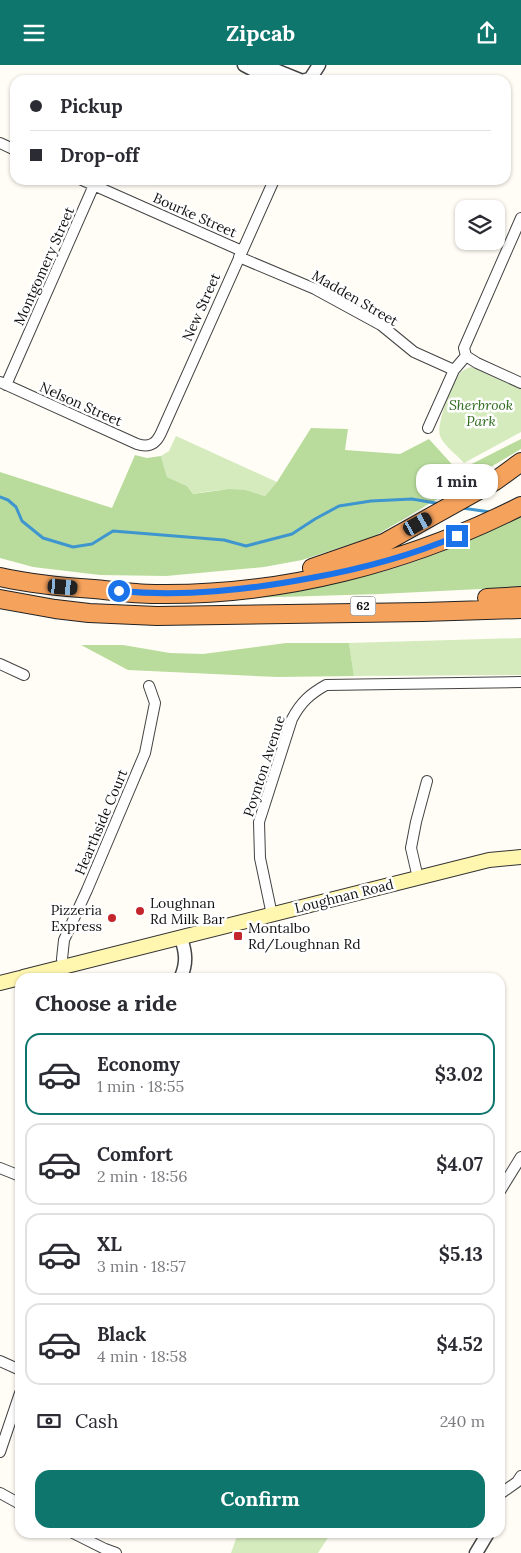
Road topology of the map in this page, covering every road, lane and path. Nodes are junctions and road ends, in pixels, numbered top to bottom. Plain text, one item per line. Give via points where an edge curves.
1 (244, 65) edge
2 (259, 65) edge
3 (264, 65) edge
4 (327, 65) edge
5 (263, 75) edge
6 (278, 75) edge
7 (294, 75) edge
8 (315, 75) edge
9 (94, 185) joint
10 (272, 185) edge
11 (521, 218) edge
12 (241, 254) junction
13 (466, 356) junction
14 (454, 370) junction
15 (3, 383) edge
16 (521, 383) edge
17 (428, 428) dead end
18 (152, 445) joint
19 (521, 462) edge
20 (521, 470) edge
21 (495, 481) junction
22 (521, 506) edge
23 (0, 577) edge
24 (101, 590) junction
25 (521, 596) edge
26 (0, 599) edge
27 (521, 609) edge
28 (204, 615) junction
29 (0, 664) edge
30 (24, 675) dead end
31 (521, 682) edge
32 (149, 686) dead end
33 (427, 781) dead end
34 (521, 857) edge
35 (418, 878) junction
36 (272, 915) junction
37 (181, 938) junction
38 (64, 968) junction
39 (42, 973) edge
40 (182, 973) edge
41 (15, 979) edge
42 (0, 983) edge
43 (521, 1157) edge
44 (0, 1168) edge
45 (15, 1174) edge
46 (505, 1183) edge
47 (0, 1361) edge
48 (15, 1368) edge
49 (15, 1408) edge
50 (0, 1452) edge
51 (521, 1476) edge
52 (505, 1490) edge
53 (0, 1493) edge
54 (15, 1501) edge
55 (82, 1538) edge
56 (485, 1538) edge
57 (104, 1551) edge
58 (116, 1553) edge
59 (476, 1553) edge

1 - 5 street
2 - 6 street
3 - 7 street
4 - 8 street
9 - 12 street, Bourke Street
9 - 15 street, Montgomery Street
10 - 12 street, New Street
11 - 13 street via 464,348
12 - 14 street, Madden Street via 315,289 381,325 414,352
12 - 18 street, New Street via 162,433
13 - 14 street
13 - 16 street
14 - 17 street
15 - 18 street, Nelson Street via 137,444
19 - 21 highway
20 - 21 highway
21 - 24 highway via 402,533 317,567 272,578 204,586
22 - 24 highway via 443,542 358,569 219,592 154,594
23 - 24 highway
25 - 28 highway, 62
26 - 28 highway via 89,613
27 - 28 highway
29 - 30 street
31 - 36 street, Poynton Avenue via 326,685 310,694 292,719 259,822 260,859
32 - 38 street, Hearthside Court via 156,703 145,753 64,940
33 - 35 street via 411,848
34 - 35 main road, Loughnan Road via 489,860
35 - 36 main road, Loughnan Road
36 - 37 main road, Loughnan Road
37 - 38 main road, Loughnan Road
37 - 40 street via 186,962
38 - 39 main road, Loughnan Road
41 - 42 main road, Loughnan Road
43 - 46 street
44 - 45 street
47 - 48 street
49 - 50 street
51 - 52 street
53 - 54 street
55 - 57 street
56 - 59 street
57 - 58 street

